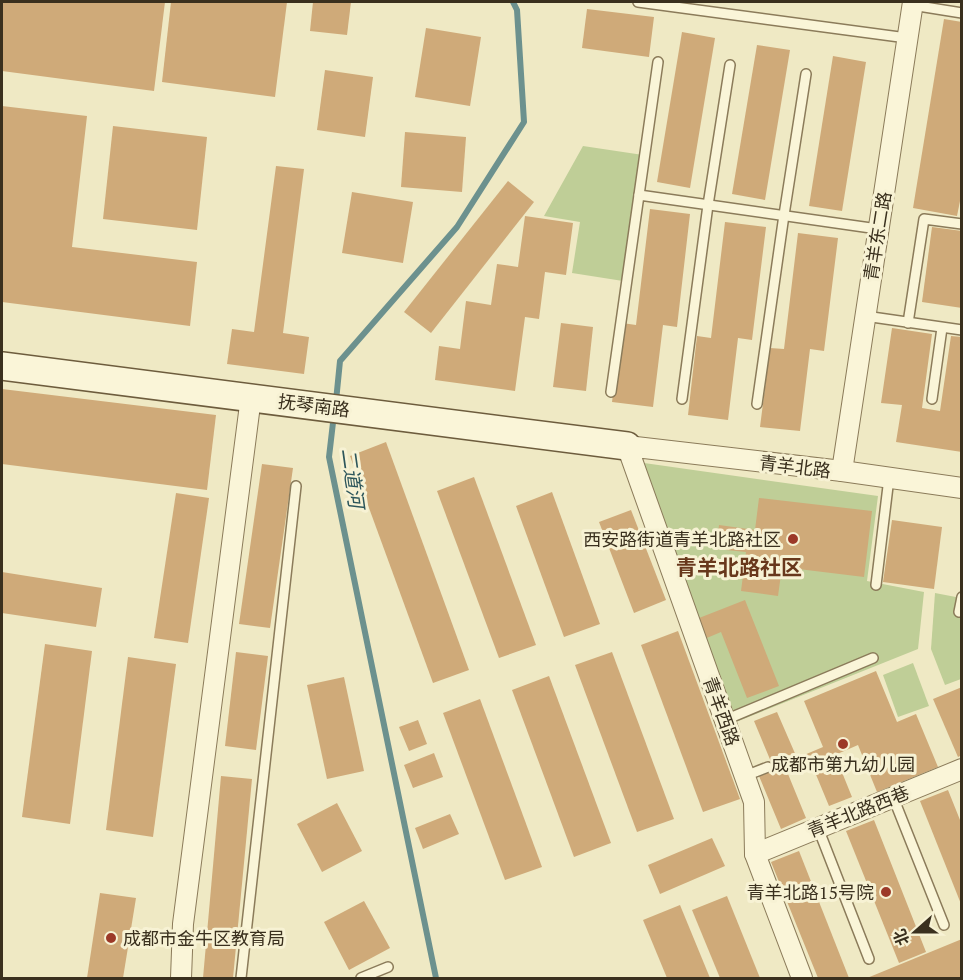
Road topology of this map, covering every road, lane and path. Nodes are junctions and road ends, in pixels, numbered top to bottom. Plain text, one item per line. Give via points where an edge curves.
1 (638, 2) edge
2 (912, 3) edge
3 (703, 6) edge
4 (962, 13) edge
5 (907, 38) junction
6 (658, 62) dead end
7 (730, 65) dead end
8 (806, 74) dead end
9 (639, 195) junction
10 (708, 205) junction
11 (784, 215) junction
12 (962, 224) edge
13 (878, 229) junction
14 (865, 316) junction
15 (908, 323) junction
16 (942, 328) junction
17 (962, 330) edge
18 (2, 366) edge
19 (611, 392) dead end
20 (250, 397) junction
21 (682, 399) dead end
22 (932, 399) dead end
23 (757, 404) dead end
24 (627, 446) junction
25 (842, 471) junction
26 (889, 478) junction
27 (296, 486) dead end
28 (962, 488) edge
29 (876, 585) dead end
30 (962, 597) edge
31 (962, 612) edge
32 (873, 658) dead end
33 (725, 720) junction
34 (768, 767) dead end
35 (962, 769) edge
36 (745, 776) junction
37 (893, 797) junction
38 (818, 828) junction
39 (755, 854) junction
40 (944, 925) dead end
41 (869, 959) dead end
42 (388, 967) dead end
43 (182, 978) edge
44 (241, 978) edge
45 (361, 978) edge
46 (802, 978) edge

1 - 3 lane
2 - 4 lane
2 - 5 street, 青羊东二路
3 - 5 lane
5 - 13 street, 青羊东二路
6 - 9 lane
7 - 10 lane
8 - 11 lane
9 - 10 lane
9 - 19 lane
10 - 11 lane
10 - 21 lane
11 - 13 lane
11 - 23 lane
12 - 15 lane via 924,219
13 - 14 street, 青羊东二路
14 - 15 lane
14 - 25 street, 青羊东二路
15 - 16 lane
16 - 17 lane
16 - 22 lane
18 - 20 street, 抚琴南路
20 - 24 street, 抚琴南路
20 - 43 street via 183,924
24 - 25 street, 青羊北路
24 - 33 street, 青羊西路
25 - 26 street, 青羊北路
26 - 28 street, 青羊北路
26 - 29 lane
27 - 44 lane
30 - 31 lane
32 - 33 lane
33 - 36 street, 青羊西路
34 - 36 lane
35 - 37 street, 青羊北路西巷
36 - 39 street, 青羊西路 via 754,802
37 - 38 street, 青羊北路西巷
37 - 40 lane
38 - 39 street, 青羊北路西巷
38 - 41 lane
39 - 46 street, 青羊西路
42 - 45 lane

